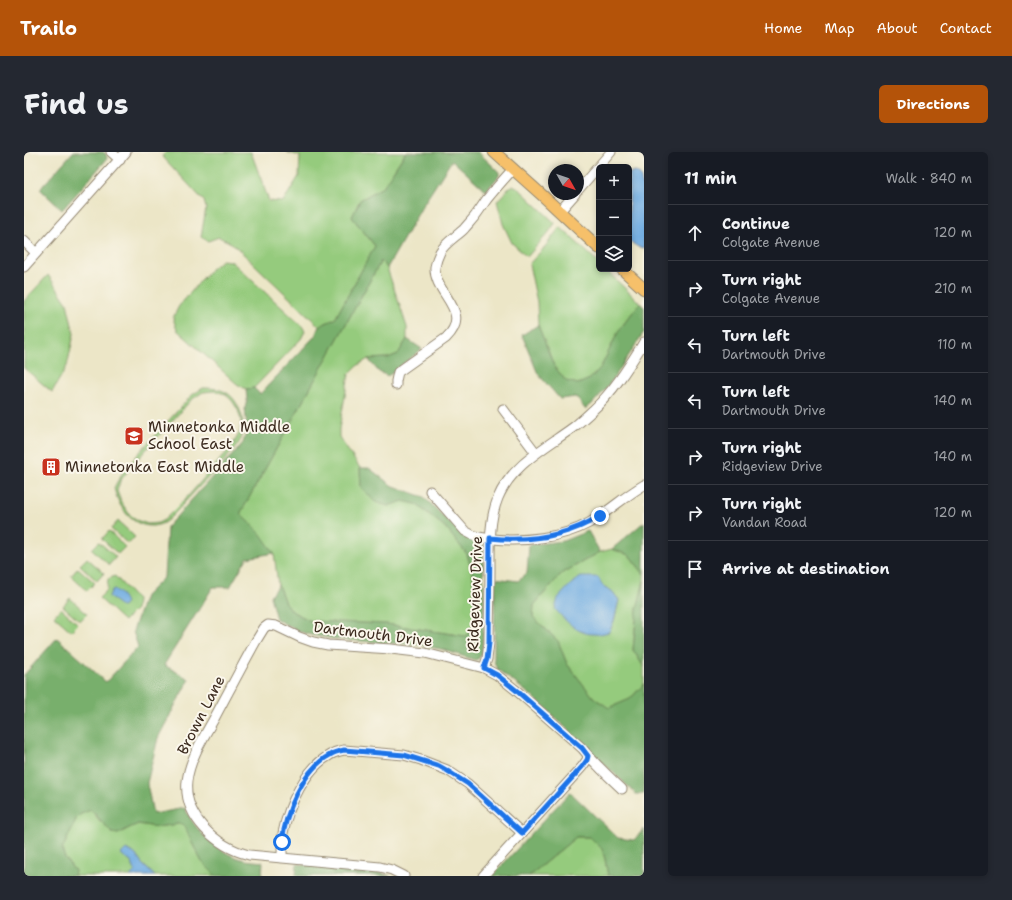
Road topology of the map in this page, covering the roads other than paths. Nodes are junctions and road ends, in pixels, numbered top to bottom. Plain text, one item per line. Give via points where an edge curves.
1 (111, 152) edge
2 (126, 152) edge
3 (494, 152) edge
4 (611, 152) edge
5 (120, 160) junction
6 (513, 169) junction
7 (584, 183) edge
8 (570, 200) edge
9 (560, 211) junction
10 (24, 241) edge
11 (596, 245) edge
12 (36, 253) junction
13 (24, 267) edge
14 (625, 272) edge
15 (644, 289) edge
16 (644, 342) edge
17 (396, 385) dead end
18 (503, 409) dead end
19 (536, 453) junction
20 (644, 485) edge
21 (430, 491) dead end
22 (490, 538) junction
23 (268, 625) joint
24 (484, 668) junction
25 (588, 756) junction
26 (622, 790) dead end
27 (522, 833) junction
28 (282, 857) junction
29 (404, 876) edge
30 (483, 876) edge

1 - 5 street
2 - 5 street
3 - 6 main road
4 - 7 street
5 - 12 street
6 - 9 main road
6 - 17 street via 472,220 440,252 435,268 436,276 455,313 455,327 446,338 398,372
8 - 9 street
9 - 11 main road
10 - 12 street
12 - 13 street
14 - 15 main road
16 - 19 street, Ridgeview Drive via 612,391 595,409
18 - 19 street
19 - 22 street, Ridgeview Drive via 503,488 495,507
20 - 22 street via 600,516 572,530 533,539
21 - 22 street via 464,531 477,537
22 - 24 street, Ridgeview Drive via 489,643
23 - 24 street, Dartmouth Drive via 328,645 425,652
23 - 28 street, Brown Lane via 256,641 200,745 191,766 187,791 196,819 219,841 240,853
24 - 25 street, Dartmouth Drive via 517,691
25 - 26 street, Dartmouth Drive
25 - 27 street via 582,767
27 - 28 street via 468,784 439,766 404,755 344,750 324,758 305,778 294,800 283,833
27 - 30 street
28 - 29 street, Brown Lane via 380,867

